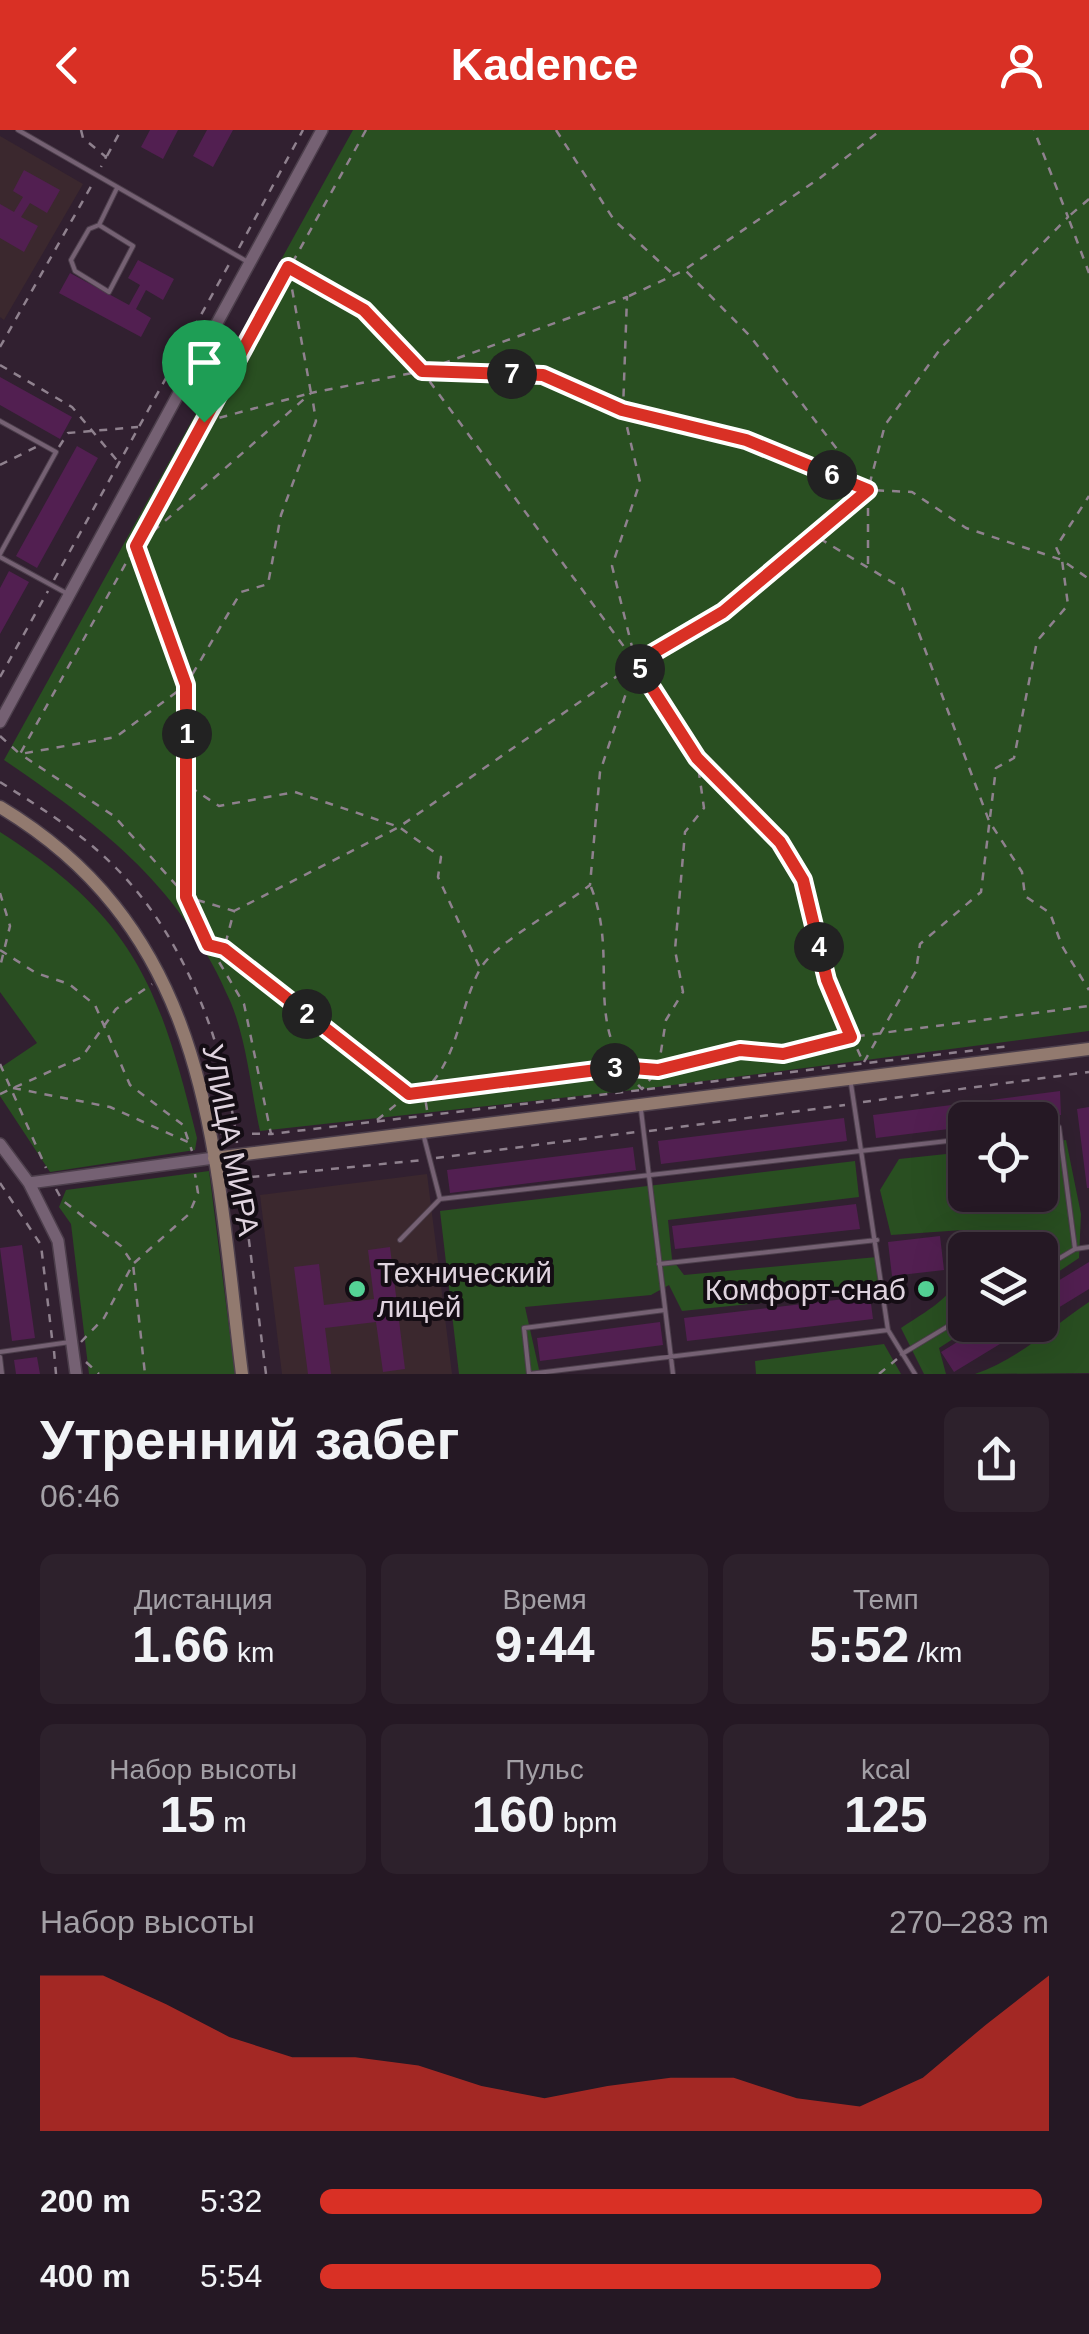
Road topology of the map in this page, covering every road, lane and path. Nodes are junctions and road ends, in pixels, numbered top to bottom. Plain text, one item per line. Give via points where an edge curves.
1 (18, 130) edge
2 (81, 130) edge
3 (121, 130) edge
4 (303, 130) edge
5 (322, 130) edge
6 (366, 130) edge
7 (556, 130) edge
8 (881, 130) edge
9 (1034, 130) edge
10 (106, 157) junction
11 (96, 177) junction
12 (117, 188) junction
13 (1089, 199) edge
14 (1068, 217) junction
15 (99, 225) junction
16 (235, 254) junction
17 (248, 262) junction
18 (288, 267) junction
19 (686, 270) junction
20 (1089, 273) edge
21 (676, 277) junction
22 (626, 296) junction
23 (0, 347) edge
24 (0, 365) edge
25 (422, 371) junction
26 (311, 393) junction
27 (622, 410) junction
28 (0, 421) edge
29 (204, 422) junction
30 (141, 426) junction
31 (88, 432) junction
32 (42, 444) junction
33 (56, 452) junction
34 (120, 464) junction
35 (0, 465) edge
36 (868, 490) junction
37 (1089, 496) edge
38 (812, 534) junction
39 (136, 546) junction
40 (0, 556) edge
41 (1062, 560) junction
42 (868, 565) junction
43 (1089, 578) edge
44 (51, 585) junction
45 (70, 595) junction
46 (636, 663) junction
47 (0, 678) edge
48 (186, 685) junction
49 (0, 722) edge
50 (0, 736) edge
51 (20, 754) junction
52 (697, 758) junction
53 (188, 786) junction
54 (0, 807) edge
55 (989, 820) junction
56 (399, 827) junction
57 (590, 885) junction
58 (0, 893) edge
59 (186, 897) junction
60 (234, 911) junction
61 (208, 945) junction
62 (224, 949) junction
63 (2, 950) edge
64 (0, 967) edge
65 (480, 968) junction
66 (157, 982) dead end
67 (1089, 990) edge
68 (1089, 1006) edge
69 (105, 1029) junction
70 (878, 1034) junction
71 (851, 1037) junction
72 (1014, 1045) dead end
73 (1089, 1049) edge
74 (863, 1063) junction
75 (0, 1064) edge
76 (620, 1067) junction
77 (658, 1070) junction
78 (1089, 1072) edge
79 (850, 1079) junction
80 (11, 1088) junction
81 (642, 1090) junction
82 (424, 1091) junction
83 (0, 1094) edge
84 (409, 1094) junction
85 (855, 1104) junction
86 (640, 1105) junction
87 (428, 1113) junction
88 (376, 1121) junction
89 (1058, 1127) edge
90 (645, 1131) junction
91 (236, 1132) dead end
92 (422, 1132) junction
93 (271, 1134) junction
94 (948, 1141) edge
95 (0, 1144) edge
96 (863, 1152) junction
97 (214, 1158) junction
98 (430, 1159) junction
99 (650, 1176) junction
100 (52, 1180) junction
101 (0, 1183) edge
102 (29, 1183) junction
103 (198, 1192) dead end
104 (440, 1199) junction
105 (400, 1240) dead end
106 (877, 1240) junction
107 (1089, 1247) edge
108 (1075, 1249) junction
109 (1058, 1259) edge
110 (133, 1264) junction
111 (660, 1264) junction
112 (665, 1310) junction
113 (948, 1326) edge
114 (888, 1330) junction
115 (53, 1344) junction
116 (72, 1346) junction
117 (902, 1354) junction
118 (0, 1355) edge
119 (670, 1357) junction
120 (2, 1374) edge
121 (56, 1374) edge
122 (76, 1374) edge
123 (145, 1374) edge
124 (242, 1374) edge
125 (266, 1374) edge
126 (673, 1374) edge
127 (879, 1374) edge
128 (914, 1374) edge

1 - 11 lane
2 - 10 path
3 - 10 path
4 - 16 path
5 - 17 street
6 - 18 path
7 - 21 path via 614,220
8 - 19 path
9 - 14 path
10 - 11 path
11 - 12 lane
11 - 23 path
12 - 15 lane
12 - 16 lane
13 - 14 path
14 - 20 path
14 - 36 path via 930,363 885,425
15 - 15 lane via 89,228 71,260 75,271 109,292 133,246
16 - 17 lane
16 - 30 path
17 - 45 street
18 - 25 path via 364,310
18 - 26 path
18 - 29 path
19 - 21 path
19 - 36 path via 750,336
21 - 22 path
22 - 25 path
22 - 27 path
24 - 31 path via 72,407
25 - 26 path
25 - 27 path via 543,375
25 - 46 path
26 - 29 path
26 - 39 path
26 - 48 path via 316,420 281,516 268,584 242,592
27 - 36 path via 746,440
27 - 46 path via 640,482 612,566
28 - 32 lane
29 - 39 path
30 - 31 path
30 - 34 path
31 - 33 path via 68,433
31 - 34 path
32 - 33 lane
32 - 35 path
33 - 40 lane
34 - 44 path
36 - 38 path
36 - 41 path via 912,492 966,528
36 - 42 path
37 - 41 path via 1056,547
38 - 42 path
38 - 46 path via 723,612
39 - 48 path
39 - 51 path
40 - 44 lane
41 - 43 path
41 - 55 path via 1068,605 1037,641 1014,758 996,768
42 - 55 path via 902,588
44 - 45 lane
44 - 47 path
45 - 49 street
46 - 52 path
46 - 56 path
46 - 57 path via 600,772
48 - 51 path via 116,737
48 - 53 path
50 - 51 path
51 - 59 path via 114,816
52 - 71 path via 780,842 803,880 827,980
52 - 77 path via 704,808 684,832 675,950 683,992 666,1020
53 - 56 path via 220,806 295,792
53 - 59 path
54 - 97 main road, УЛИЦА МИРА via 73,861 142,940 170,990 196,1062
55 - 67 path via 1022,872 1025,896 1050,913
55 - 70 path via 981,892 920,944 916,972
56 - 60 path
56 - 65 path via 441,858 438,877
57 - 65 path via 513,936
57 - 76 path via 600,912 602,1017
58 - 63 path via 10,926
59 - 60 path
59 - 61 path
60 - 62 path
61 - 62 path
61 - 93 path via 244,1004
62 - 84 path
63 - 64 path
63 - 69 path via 36,973 69,984 95,1004
65 - 82 path via 445,1072
66 - 69 path via 116,1008
68 - 70 path
69 - 80 path via 68,1066
69 - 80 path via 130,1085 183,1125 191,1144 110,1107
70 - 71 path
70 - 74 path
71 - 74 path
71 - 77 path via 783,1054 740,1050
72 - 74 path
73 - 79 main road
74 - 81 path
75 - 80 path
76 - 77 path
76 - 81 path
76 - 82 path
77 - 81 path
78 - 85 path
79 - 85 lane
79 - 86 main road
80 - 83 path
80 - 100 path
81 - 87 path
82 - 84 path
82 - 87 path
84 - 88 path
85 - 90 path
85 - 96 lane
86 - 90 lane
86 - 92 main road
87 - 88 path
88 - 93 path
89 - 108 lane
90 - 98 path
90 - 99 lane
91 - 93 path
92 - 97 main road
92 - 98 lane
94 - 96 lane
95 - 102 street
96 - 99 lane
96 - 106 lane
97 - 100 street
97 - 124 main road, УЛИЦА МИРА
98 - 104 lane
98 - 125 path via 241,1178
99 - 104 lane
99 - 111 lane
100 - 102 street
100 - 110 path via 62,1200 122,1246
101 - 115 path via 41,1245
102 - 116 street via 58,1241
103 - 110 path via 190,1214
104 - 105 lane
106 - 111 lane
106 - 114 lane
107 - 108 lane
108 - 109 lane
110 - 116 path via 104,1318
110 - 123 path
111 - 112 lane
112 - 119 lane
112 - 119 lane via 524,1328 528,1374
113 - 117 lane
114 - 117 lane
114 - 119 lane
115 - 116 lane
115 - 118 lane
115 - 121 path
116 - 122 street
117 - 127 path
117 - 128 lane
118 - 120 lane
119 - 126 lane

